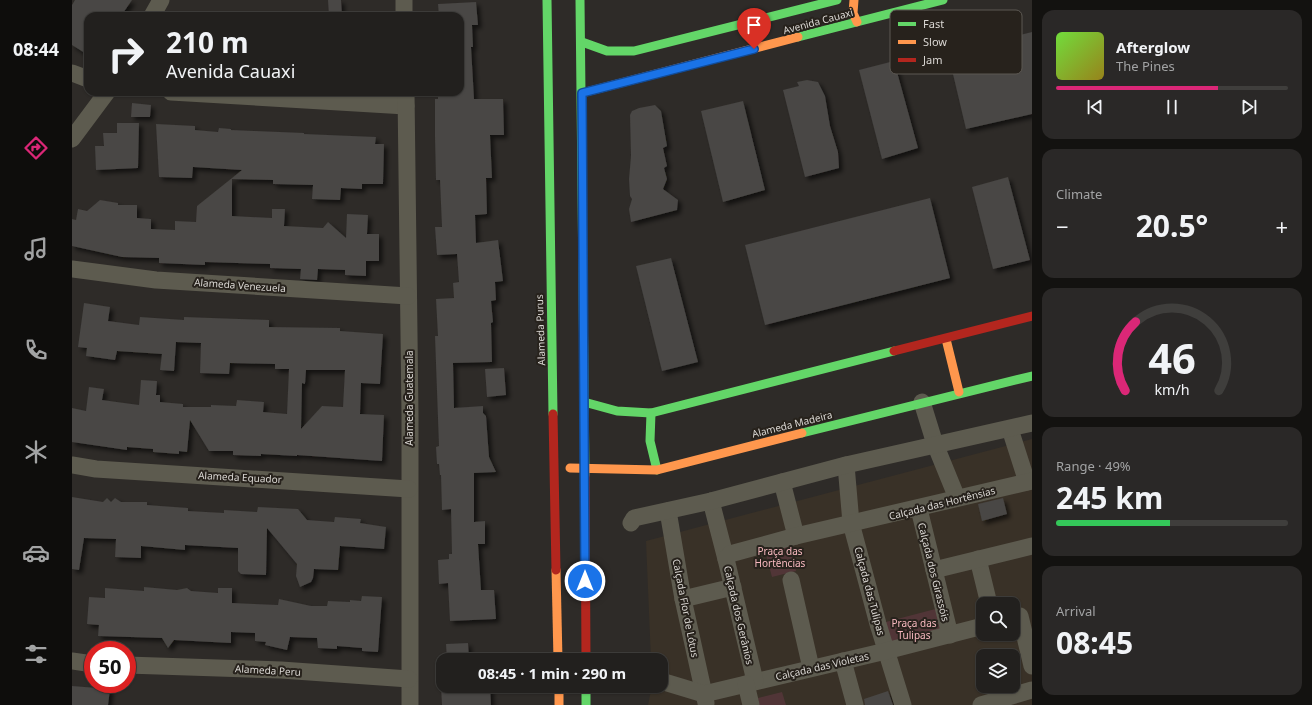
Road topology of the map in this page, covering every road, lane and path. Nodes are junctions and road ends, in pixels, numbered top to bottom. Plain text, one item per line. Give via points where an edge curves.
1 (161, 0) edge
2 (404, 0) edge
3 (547, 0) edge
4 (580, 0) edge
5 (854, 0) edge
6 (943, 0) edge
7 (837, 6) edge
8 (904, 10) edge
9 (154, 12) edge
10 (404, 12) edge
11 (890, 14) edge
12 (858, 22) junction
13 (841, 27) junction
14 (582, 42) junction
15 (647, 66) dead end
16 (72, 73) edge
17 (653, 74) junction
18 (84, 78) edge
19 (582, 93) junction
20 (104, 96) edge
21 (305, 96) edge
22 (406, 99) edge
23 (72, 140) edge
24 (72, 269) edge
25 (408, 296) junction
26 (1032, 316) edge
27 (946, 339) junction
28 (1032, 376) edge
29 (959, 392) junction
30 (584, 402) junction
31 (922, 402) junction
32 (651, 413) junction
33 (1032, 423) edge
34 (1010, 429) junction
35 (935, 444) junction
36 (72, 465) edge
37 (846, 465) junction
38 (555, 468) junction
39 (584, 469) junction
40 (657, 470) junction
41 (782, 482) junction
42 (1029, 482) edge
43 (409, 489) junction
44 (957, 498) junction
45 (711, 501) junction
46 (919, 509) junction
47 (668, 511) junction
48 (631, 522) dead end
49 (851, 524) junction
50 (796, 536) junction
51 (1032, 546) edge
52 (726, 559) junction
53 (978, 559) junction
54 (934, 570) junction
55 (791, 580) dead end
56 (733, 587) junction
57 (987, 597) edge
58 (683, 599) junction
59 (1022, 616) edge
60 (976, 628) edge
61 (950, 635) junction
62 (886, 651) junction
63 (558, 653) edge
64 (586, 653) edge
65 (72, 661) edge
66 (842, 661) junction
67 (84, 663) edge
68 (136, 665) edge
69 (1032, 666) edge
70 (811, 668) junction
71 (410, 680) junction
72 (750, 683) junction
73 (668, 684) edge
74 (1032, 690) edge
75 (559, 693) edge
76 (586, 693) edge
77 (705, 699) edge
78 (410, 705) edge
79 (559, 705) edge
80 (586, 705) edge
81 (752, 705) edge
82 (855, 705) edge
83 (903, 705) edge
84 (981, 705) edge

1 - 9 street
2 - 10 street
3 - 38 street, Alameda Purus via 549,250
4 - 14 street
5 - 12 street via 853,13
6 - 8 street, Avenida Cauaxi
7 - 13 street
7 - 14 street, Avenida Cauaxi via 647,52 614,53
11 - 12 street, Avenida Cauaxi
12 - 13 street, Avenida Cauaxi
13 - 17 street, Avenida Cauaxi
14 - 19 street
15 - 17 street
16 - 18 street
17 - 19 street, Avenida Cauaxi
19 - 30 street
20 - 23 street
21 - 22 street
22 - 25 street, Alameda Guatemala
24 - 25 street, Alameda Venezuela via 156,280
25 - 43 street, Alameda Guatemala
26 - 27 street
27 - 29 street
27 - 32 street
28 - 29 street, Alameda Madeira
29 - 31 street, Alameda Madeira
30 - 32 street via 620,413
30 - 39 street
31 - 35 street
31 - 40 street, Alameda Madeira
32 - 40 street via 650,441
33 - 34 street
34 - 35 street
34 - 42 street
35 - 37 street
35 - 44 street
36 - 43 street, Alameda Equador via 96,469
37 - 41 street
37 - 49 street, Calçada das Tulipas
38 - 39 street, Alameda Madeira
38 - 63 street, Alameda Purus
39 - 40 street, Alameda Madeira
39 - 64 street
41 - 45 street
41 - 50 street
42 - 44 street, Calçada das Hortênsias
43 - 71 street, Alameda Guatemala
44 - 46 street, Calçada das Hortênsias
45 - 47 street
45 - 52 street
46 - 49 street, Calçada das Hortênsias
46 - 54 street, Calçada dos Girassóis
47 - 48 street via 634,518
47 - 58 street, Calçada Flor de Lótus
49 - 50 street, Calçada dos Gerânios
49 - 62 street, Calçada das Tulipas
50 - 52 street, Calçada dos Gerânios via 730,554
51 - 53 street
52 - 56 street, Calçada dos Gerânios
53 - 54 street
53 - 57 street
54 - 61 street, Calçada dos Girassóis
55 - 70 street
56 - 58 street
56 - 72 street, Calçada dos Gerânios
58 - 77 street, Calçada Flor de Lótus
59 - 69 street
60 - 61 street, Calçada das Violetas
61 - 62 street, Calçada das Violetas
62 - 66 street, Calçada das Violetas
62 - 83 street, Calçada das Tulipas
65 - 67 street
66 - 70 street, Calçada das Violetas
66 - 82 street
68 - 71 street, Alameda Peru via 281,670
70 - 72 street, Calçada das Violetas
71 - 78 street, Alameda Guatemala
72 - 77 street, Calçada das Violetas
72 - 81 street, Calçada dos Gerânios
73 - 77 street
74 - 84 street
75 - 79 street
76 - 80 street

